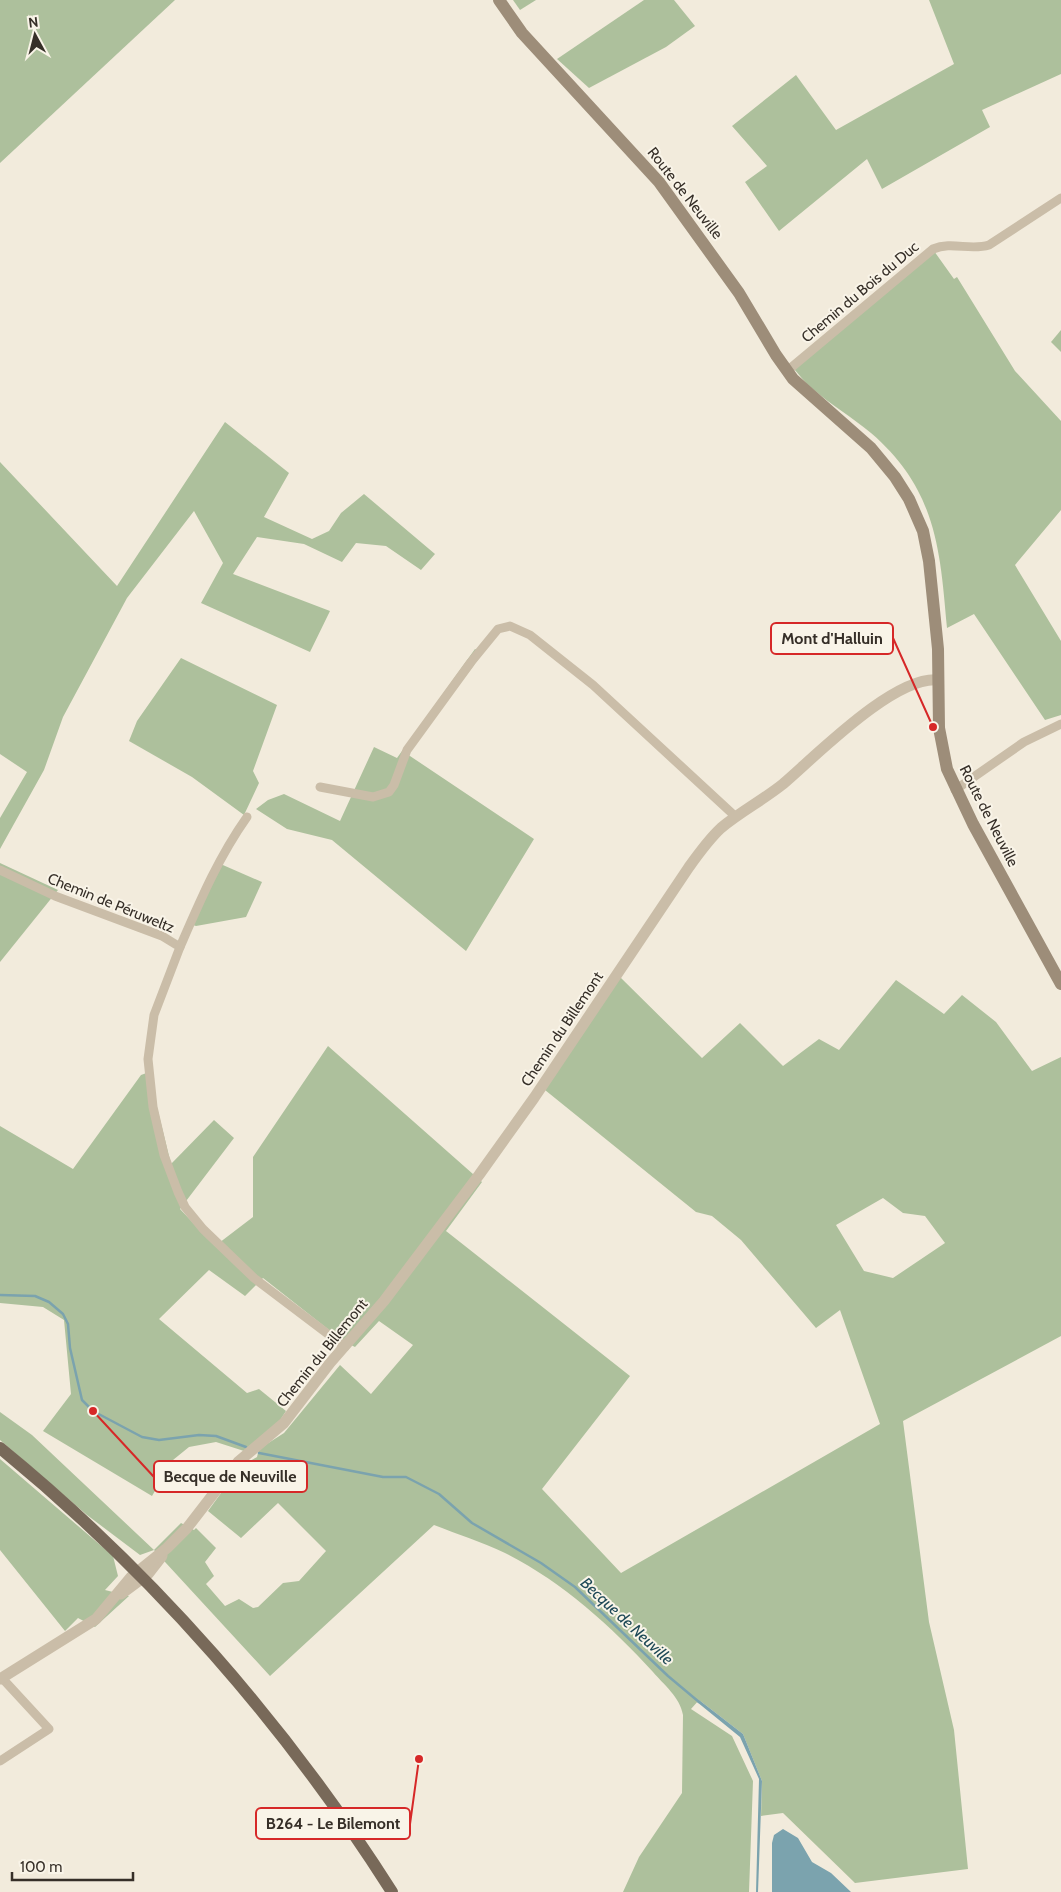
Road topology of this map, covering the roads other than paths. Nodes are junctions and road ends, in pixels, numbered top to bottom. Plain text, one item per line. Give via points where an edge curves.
1 (499, 0) edge
2 (1061, 198) edge
3 (787, 371) junction
4 (938, 680) junction
5 (1061, 724) edge
6 (320, 787) dead end
7 (955, 790) junction
8 (247, 817) dead end
9 (736, 817) junction
10 (0, 870) edge
11 (180, 947) junction
12 (1061, 984) edge
13 (345, 1347) junction
14 (0, 1448) edge
15 (142, 1573) junction
16 (1, 1679) edge
17 (0, 1761) edge
18 (392, 1892) edge

1 - 3 main road, Route de Neuville via 522,34 659,182 739,293
2 - 3 street, Chemin du Bois du Duc via 989,245 946,245 933,249
3 - 4 main road, Route de Neuville via 808,394 834,415 845,419 884,454 901,474 921,509 937,567 940,620
4 - 7 main road, Route de Neuville via 940,739
4 - 9 street, Chemin du Billemont via 916,682 870,710 782,784
5 - 7 street via 1024,742
6 - 9 street via 373,797 388,792 394,785 407,750 471,662 496,631 510,626 530,635 593,685
7 - 12 main road, Route de Neuville
8 - 11 street via 206,884
9 - 13 street, Chemin du Billemont via 715,834 693,862 479,1175
10 - 11 street, Chemin de Péruweltz via 55,896 158,934
11 - 13 street, Chemin de Péruweltz via 154,1015 148,1058 153,1107 164,1155 178,1192 185,1207 203,1229 254,1278
13 - 15 street, Chemin du Billemont via 284,1423 238,1462 201,1511
14 - 15 main road
15 - 16 street, Chemin du Billemont via 86,1627
15 - 18 main road via 263,1711 345,1821
16 - 17 street via 49,1729

